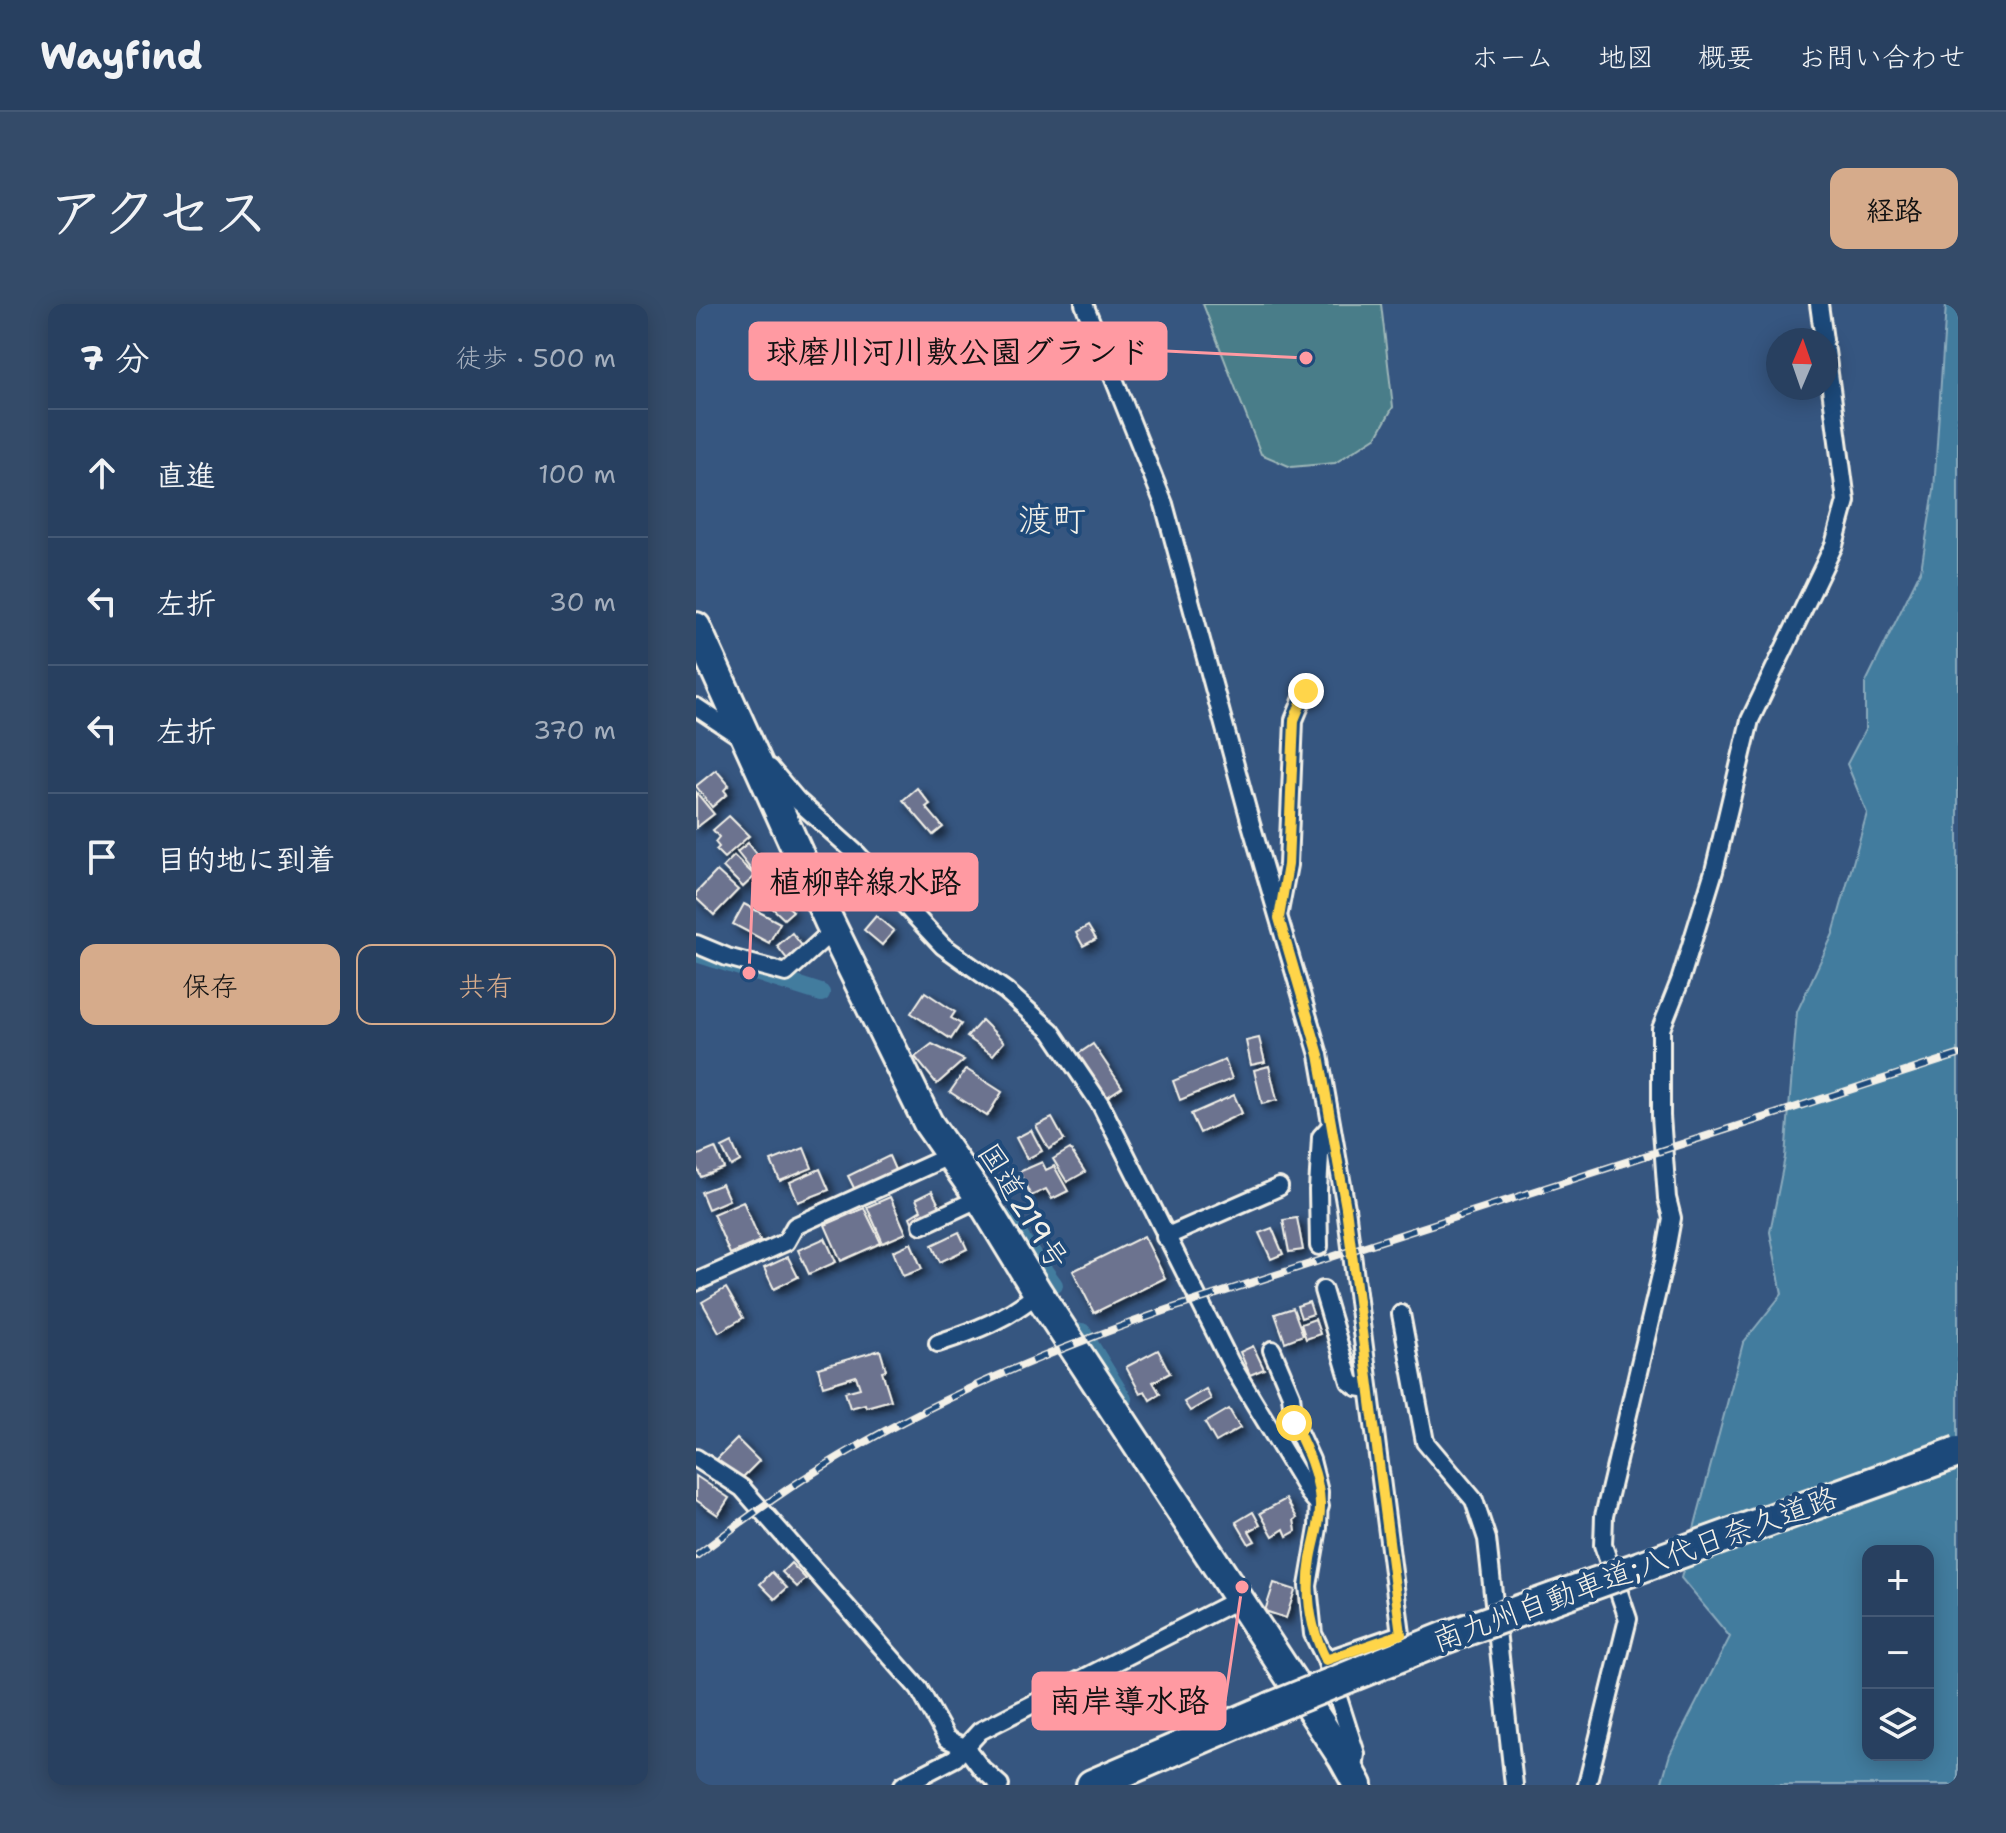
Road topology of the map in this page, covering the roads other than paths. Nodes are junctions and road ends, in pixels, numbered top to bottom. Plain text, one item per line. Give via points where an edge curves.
1 (1084, 304) edge
2 (1819, 304) edge
3 (1822, 328) edge
4 (1833, 400) edge
5 (696, 627) edge
6 (1306, 691) dead end
7 (696, 707) edge
8 (749, 742) junction
9 (1279, 918) junction
10 (835, 934) junction
11 (696, 944) edge
12 (1331, 1126) junction
13 (951, 1155) junction
14 (1279, 1187) dead end
15 (980, 1198) junction
16 (922, 1225) dead end
17 (1165, 1237) junction
18 (1319, 1246) dead end
19 (696, 1282) edge
20 (1323, 1290) dead end
21 (1038, 1293) junction
22 (1401, 1314) dead end
23 (938, 1343) dead end
24 (1272, 1350) dead end
25 (1369, 1389) junction
26 (1958, 1452) edge
27 (696, 1458) edge
28 (1320, 1506) junction
29 (1237, 1600) junction
30 (1326, 1660) junction
31 (966, 1748) junction
32 (1355, 1780) edge
33 (903, 1785) edge
34 (1000, 1785) edge
35 (1092, 1785) edge
36 (1514, 1785) edge
37 (1587, 1785) edge

1 - 9 street via 1164,504
2 - 3 street
4 - 37 street via 1846,501 1834,545 1750,720 1714,871 1661,1029 1661,1116 1672,1218 1604,1516 1603,1545 1628,1619
5 - 8 highway, 国道219号
6 - 9 street via 1294,720 1288,865
7 - 8 street
8 - 10 highway, 国道219号
8 - 17 street via 779,781 943,946 1051,1031 1101,1105
9 - 12 street via 1319,1055
10 - 11 street via 786,973
10 - 13 highway, 国道219号 via 928,1123
12 - 18 street via 1321,1137
12 - 25 street
13 - 15 highway, 国道219号
13 - 19 street via 795,1226 786,1242
14 - 17 street
15 - 16 street
15 - 21 highway, 国道219号
17 - 28 street via 1231,1364
20 - 25 street via 1350,1382
21 - 23 street via 991,1325
21 - 29 highway, 国道219号
22 - 36 street via 1425,1442 1474,1500 1487,1539
24 - 28 street via 1291,1395 1294,1423 1311,1460
25 - 30 street via 1401,1634
26 - 35 highway, 南九州自動車道;八代日奈久道路, bridge via 1447,1637
27 - 31 street via 742,1488 919,1689 947,1739
28 - 30 street via 1308,1586 1313,1634
29 - 31 street via 980,1731
29 - 32 highway, 国道219号
30 - 32 street via 1356,1754
31 - 33 street
31 - 34 street

